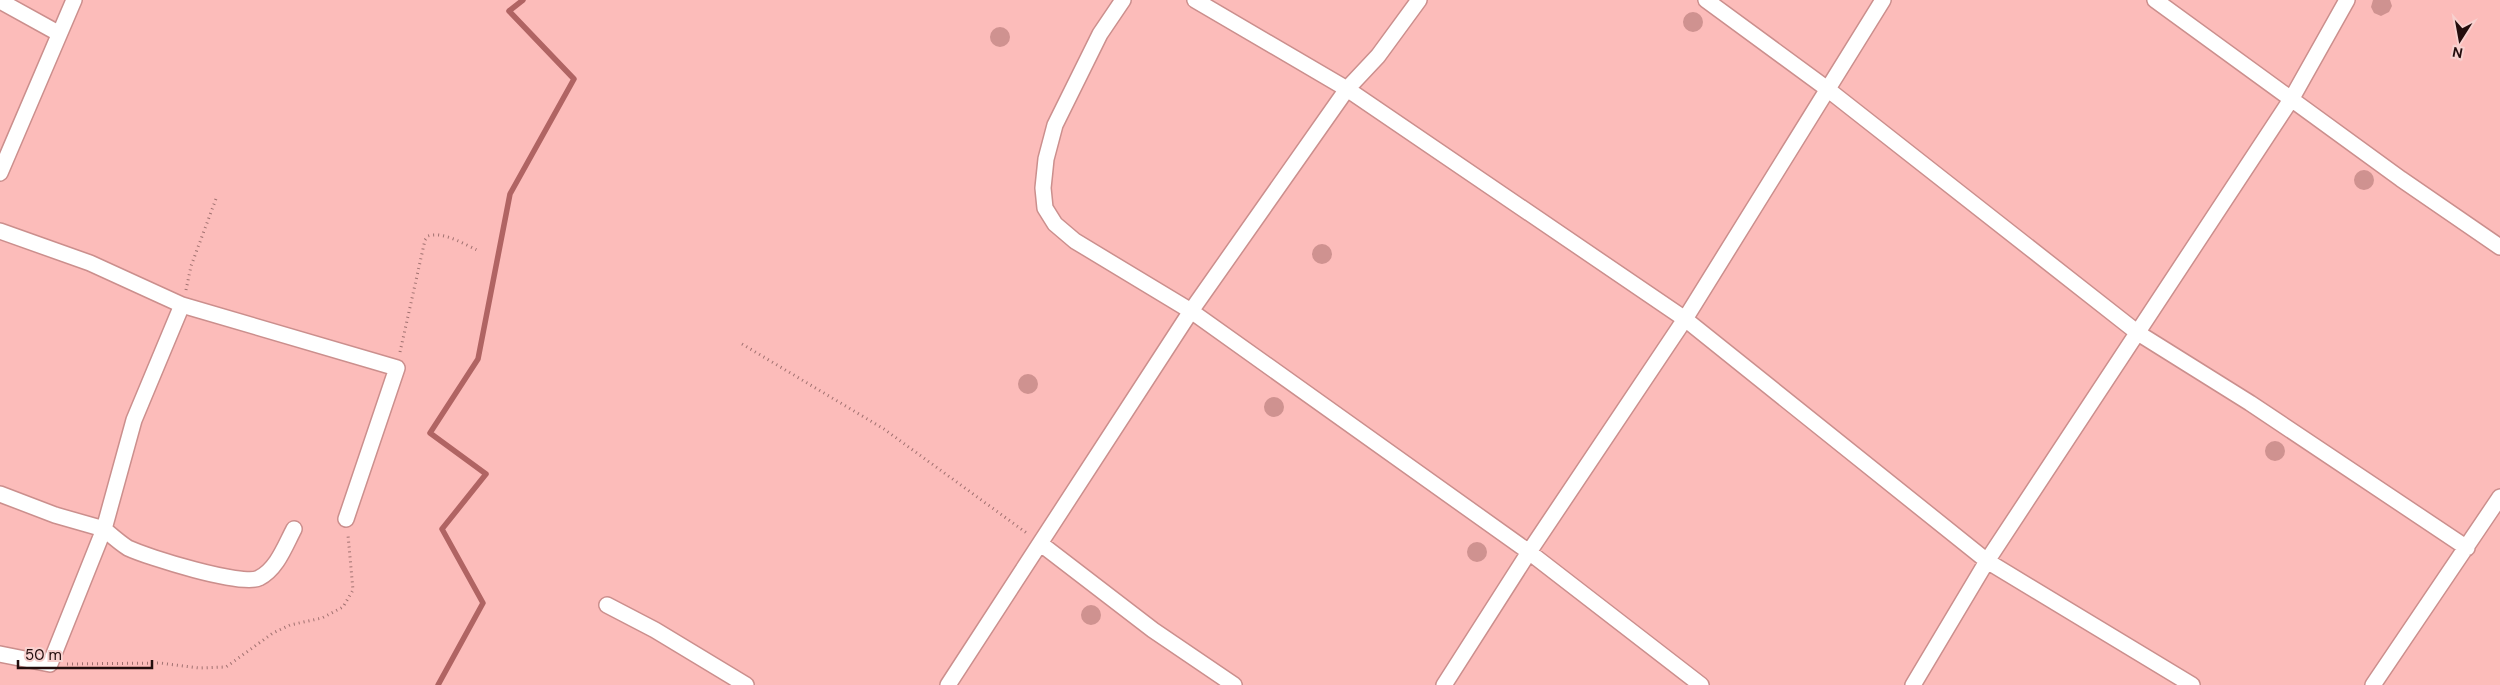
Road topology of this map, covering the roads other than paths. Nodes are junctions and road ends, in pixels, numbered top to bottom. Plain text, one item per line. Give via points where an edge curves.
1 (74, 0) edge
2 (1123, 0) edge
3 (1194, 0) edge
4 (1419, 0) edge
5 (1706, 0) edge
6 (1883, 0) edge
7 (2155, 0) edge
8 (2347, 0) edge
9 (0, 1) edge
10 (58, 33) junction
11 (1826, 88) junction
12 (1347, 89) junction
13 (2292, 98) junction
14 (0, 173) edge
15 (0, 230) edge
16 (2500, 247) edge
17 (182, 305) junction
18 (1191, 311) junction
19 (1686, 319) junction
20 (2138, 333) junction
21 (0, 494) edge
22 (2500, 498) edge
23 (346, 519) road end
24 (104, 529) junction
25 (294, 529) dead end
26 (1041, 544) junction
27 (2468, 548) junction
28 (1529, 552) junction
29 (1987, 561) junction
30 (607, 605) dead end
31 (0, 654) edge
32 (746, 685) edge
33 (948, 685) edge
34 (1234, 685) edge
35 (1444, 685) edge
36 (1701, 685) edge
37 (1913, 685) edge
38 (2192, 685) edge
39 (2373, 685) edge

1 - 10 street
2 - 18 street via 1100,34 1055,125 1046,159 1043,188 1046,208 1055,224 1075,241
3 - 12 street
4 - 12 street via 1378,56
5 - 11 street
6 - 11 street
7 - 13 street
8 - 13 street
9 - 10 street
10 - 14 street
11 - 19 street
11 - 20 street
12 - 18 street
12 - 19 street
13 - 16 street
13 - 20 street
15 - 17 street via 90,263
17 - 23 street via 396,368
17 - 24 street via 134,420
18 - 26 street
18 - 28 street
19 - 28 street
19 - 29 street
20 - 27 street
20 - 29 street
21 - 24 street
22 - 27 street
24 - 25 street via 127,547 227,579 246,581 257,580 267,573
24 - 31 street via 50,664
26 - 33 street
26 - 34 street via 1153,630
27 - 39 street
28 - 35 street
28 - 36 street
29 - 37 street
29 - 38 street
30 - 32 street

